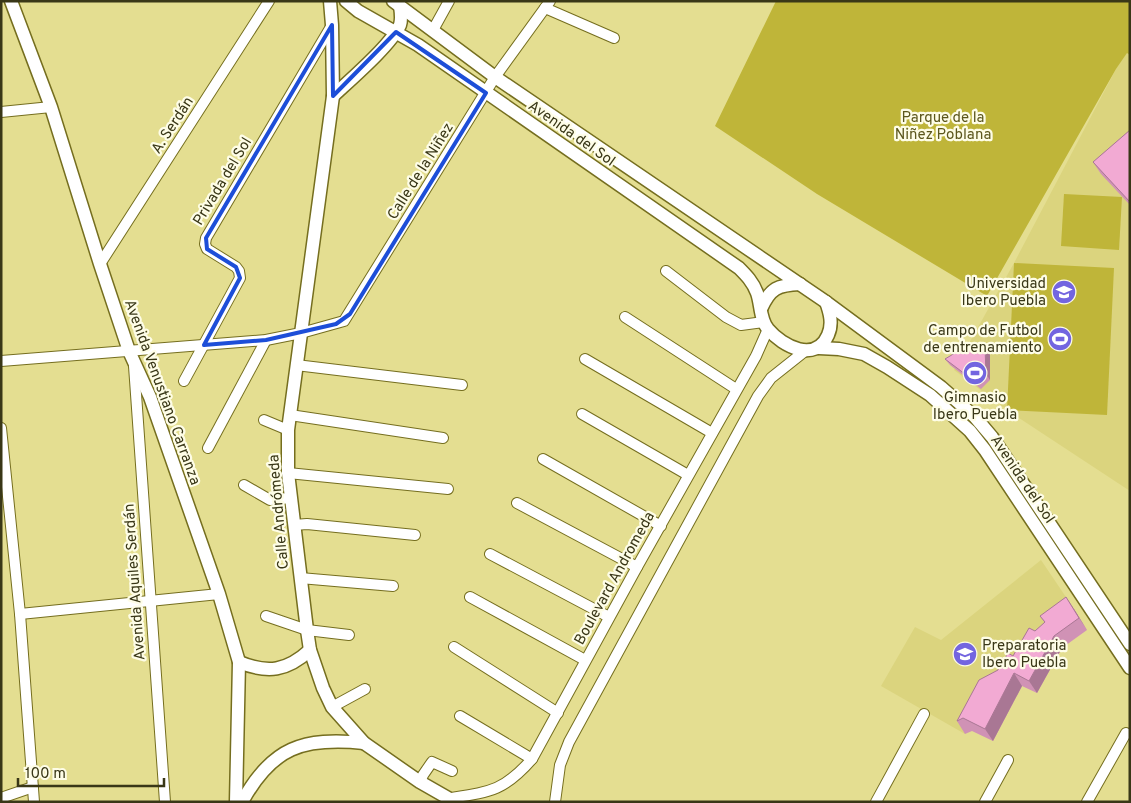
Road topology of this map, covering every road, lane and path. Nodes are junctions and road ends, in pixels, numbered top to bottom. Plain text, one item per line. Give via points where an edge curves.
1 (10, 1) edge
2 (269, 1) edge
3 (330, 1) edge
4 (346, 1) edge
5 (449, 1) edge
6 (396, 4) edge
7 (547, 5) edge
8 (332, 24) junction
9 (433, 30) junction
10 (396, 32) junction
11 (614, 38) dead end
12 (495, 77) junction
13 (486, 93) junction
14 (333, 96) junction
15 (51, 107) junction
16 (1, 112) edge
17 (100, 264) junction
18 (666, 271) dead end
19 (800, 284) junction
20 (826, 302) junction
21 (761, 309) junction
22 (625, 317) dead end
23 (766, 326) junction
24 (301, 334) junction
25 (266, 340) junction
26 (204, 345) junction
27 (819, 348) junction
28 (804, 351) junction
29 (132, 356) junction
30 (585, 359) dead end
31 (1, 361) edge
32 (296, 365) junction
33 (184, 381) dead end
34 (462, 385) dead end
35 (736, 389) junction
36 (582, 414) dead end
37 (290, 416) junction
38 (264, 420) dead end
39 (1, 428) edge
40 (288, 430) junction
41 (712, 433) junction
42 (443, 438) dead end
43 (208, 448) dead end
44 (544, 459) dead end
45 (288, 473) junction
46 (688, 475) junction
47 (244, 486) dead end
48 (448, 488) dead end
49 (290, 498) junction
50 (517, 503) dead end
51 (294, 525) junction
52 (661, 526) junction
53 (415, 535) dead end
54 (490, 554) dead end
55 (637, 567) junction
56 (300, 578) junction
57 (393, 586) dead end
58 (219, 594) junction
59 (470, 597) dead end
60 (151, 600) junction
61 (20, 614) junction
62 (266, 616) dead end
63 (610, 617) junction
64 (307, 630) junction
65 (349, 635) dead end
66 (1130, 644) edge
67 (454, 647) dead end
68 (310, 650) junction
69 (585, 660) junction
70 (239, 662) junction
71 (1130, 668) edge
72 (365, 689) dead end
73 (332, 707) junction
74 (558, 713) junction
75 (924, 714) dead end
76 (460, 716) dead end
77 (1126, 733) dead end
78 (364, 744) junction
79 (532, 759) junction
80 (1008, 760) dead end
81 (452, 771) dead end
82 (420, 782) junction
83 (33, 787) junction
84 (1, 798) edge
85 (452, 800) edge
86 (34, 802) edge
87 (165, 802) edge
88 (236, 802) edge
89 (242, 802) edge
90 (555, 802) edge
91 (876, 802) edge
92 (985, 802) edge
93 (1087, 802) edge

1 - 15 main road, Avenida Venustiano Carranza
2 - 17 street, A. Serdán
3 - 8 main road, Calle Andrómeda
4 - 10 main road, Avenida del Sol
5 - 9 street
6 - 9 main road, Avenida del Sol
6 - 10 main road via 402,16
7 - 11 street
7 - 12 street, Calle de la Niñez
8 - 14 main road, Calle Andrómeda
8 - 26 street, Privada del Sol via 206,238 207,249 236,267 240,278
9 - 12 main road, Avenida del Sol
10 - 13 main road, Avenida del Sol
10 - 14 main road
12 - 13 street, Calle de la Niñez
12 - 19 main road, Avenida del Sol
13 - 21 main road, Avenida del Sol via 739,268 751,280
13 - 24 street, Calle de la Niñez via 350,314 336,324
14 - 24 main road, Calle Andrómeda
15 - 16 street
15 - 17 main road, Avenida Venustiano Carranza
17 - 29 main road, Avenida Venustiano Carranza
18 - 23 street via 726,317 741,325
19 - 20 main road
19 - 21 main road via 776,287 767,295
20 - 27 main road via 831,329
20 - 66 main road, Avenida del Sol via 941,386 992,436
21 - 23 main road
22 - 35 street
23 - 28 main road via 789,346
23 - 35 street, Boulevard Andromeda via 756,356
24 - 25 street, Calle de la Niñez
24 - 32 main road, Calle Andrómeda
25 - 26 street, Calle de la Niñez
25 - 43 street
26 - 29 street, Calle de la Niñez
26 - 33 street
27 - 28 main road
27 - 71 main road, Avenida del Sol via 864,354 930,395 970,431
28 - 90 street via 771,378 758,396 569,742 560,765
29 - 31 street, Calle de la Niñez
29 - 58 main road, Avenida Venustiano Carranza via 150,397
29 - 60 street, Avenida Aquiles Serdán
30 - 41 street
32 - 34 street
32 - 37 main road, Calle Andrómeda
35 - 41 street, Boulevard Andromeda
36 - 46 street
37 - 40 main road, Calle Andrómeda
37 - 42 street
38 - 40 street
39 - 61 street
40 - 45 main road, Calle Andrómeda
41 - 46 street, Boulevard Andromeda
44 - 52 street
45 - 48 street
45 - 49 main road, Calle Andrómeda
46 - 52 street, Boulevard Andromeda
47 - 49 street via 270,500
49 - 51 main road, Calle Andrómeda
50 - 55 street
51 - 53 street
51 - 56 main road, Calle Andrómeda
52 - 55 street, Boulevard Andromeda
54 - 63 street
55 - 63 street, Boulevard Andromeda
56 - 57 street
56 - 64 main road, Calle Andrómeda
58 - 60 street
58 - 70 main road, Avenida Venustiano Carranza
59 - 69 street
60 - 61 street
60 - 87 street, Avenida Aquiles Serdán
61 - 83 street
62 - 64 street
63 - 69 street, Boulevard Andromeda
64 - 65 street
64 - 68 main road, Calle Andrómeda
67 - 74 street
68 - 70 main road via 298,660 277,669 254,668
68 - 73 main road, Calle Andrómeda
69 - 74 street, Boulevard Andromeda
70 - 88 main road, Avenida Venustiano Carranza
72 - 73 street
73 - 78 main road, Calle Andrómeda
74 - 79 street, Boulevard Andromeda
75 - 91 street
76 - 79 street
77 - 93 street
78 - 82 main road, Calle Andrómeda
78 - 89 main road via 313,743 288,751 266,766
79 - 85 street, Boulevard Andromeda via 517,776 502,786
80 - 92 street
81 - 82 street via 432,762
82 - 85 main road, Calle Andrómeda
83 - 84 street
83 - 86 street

